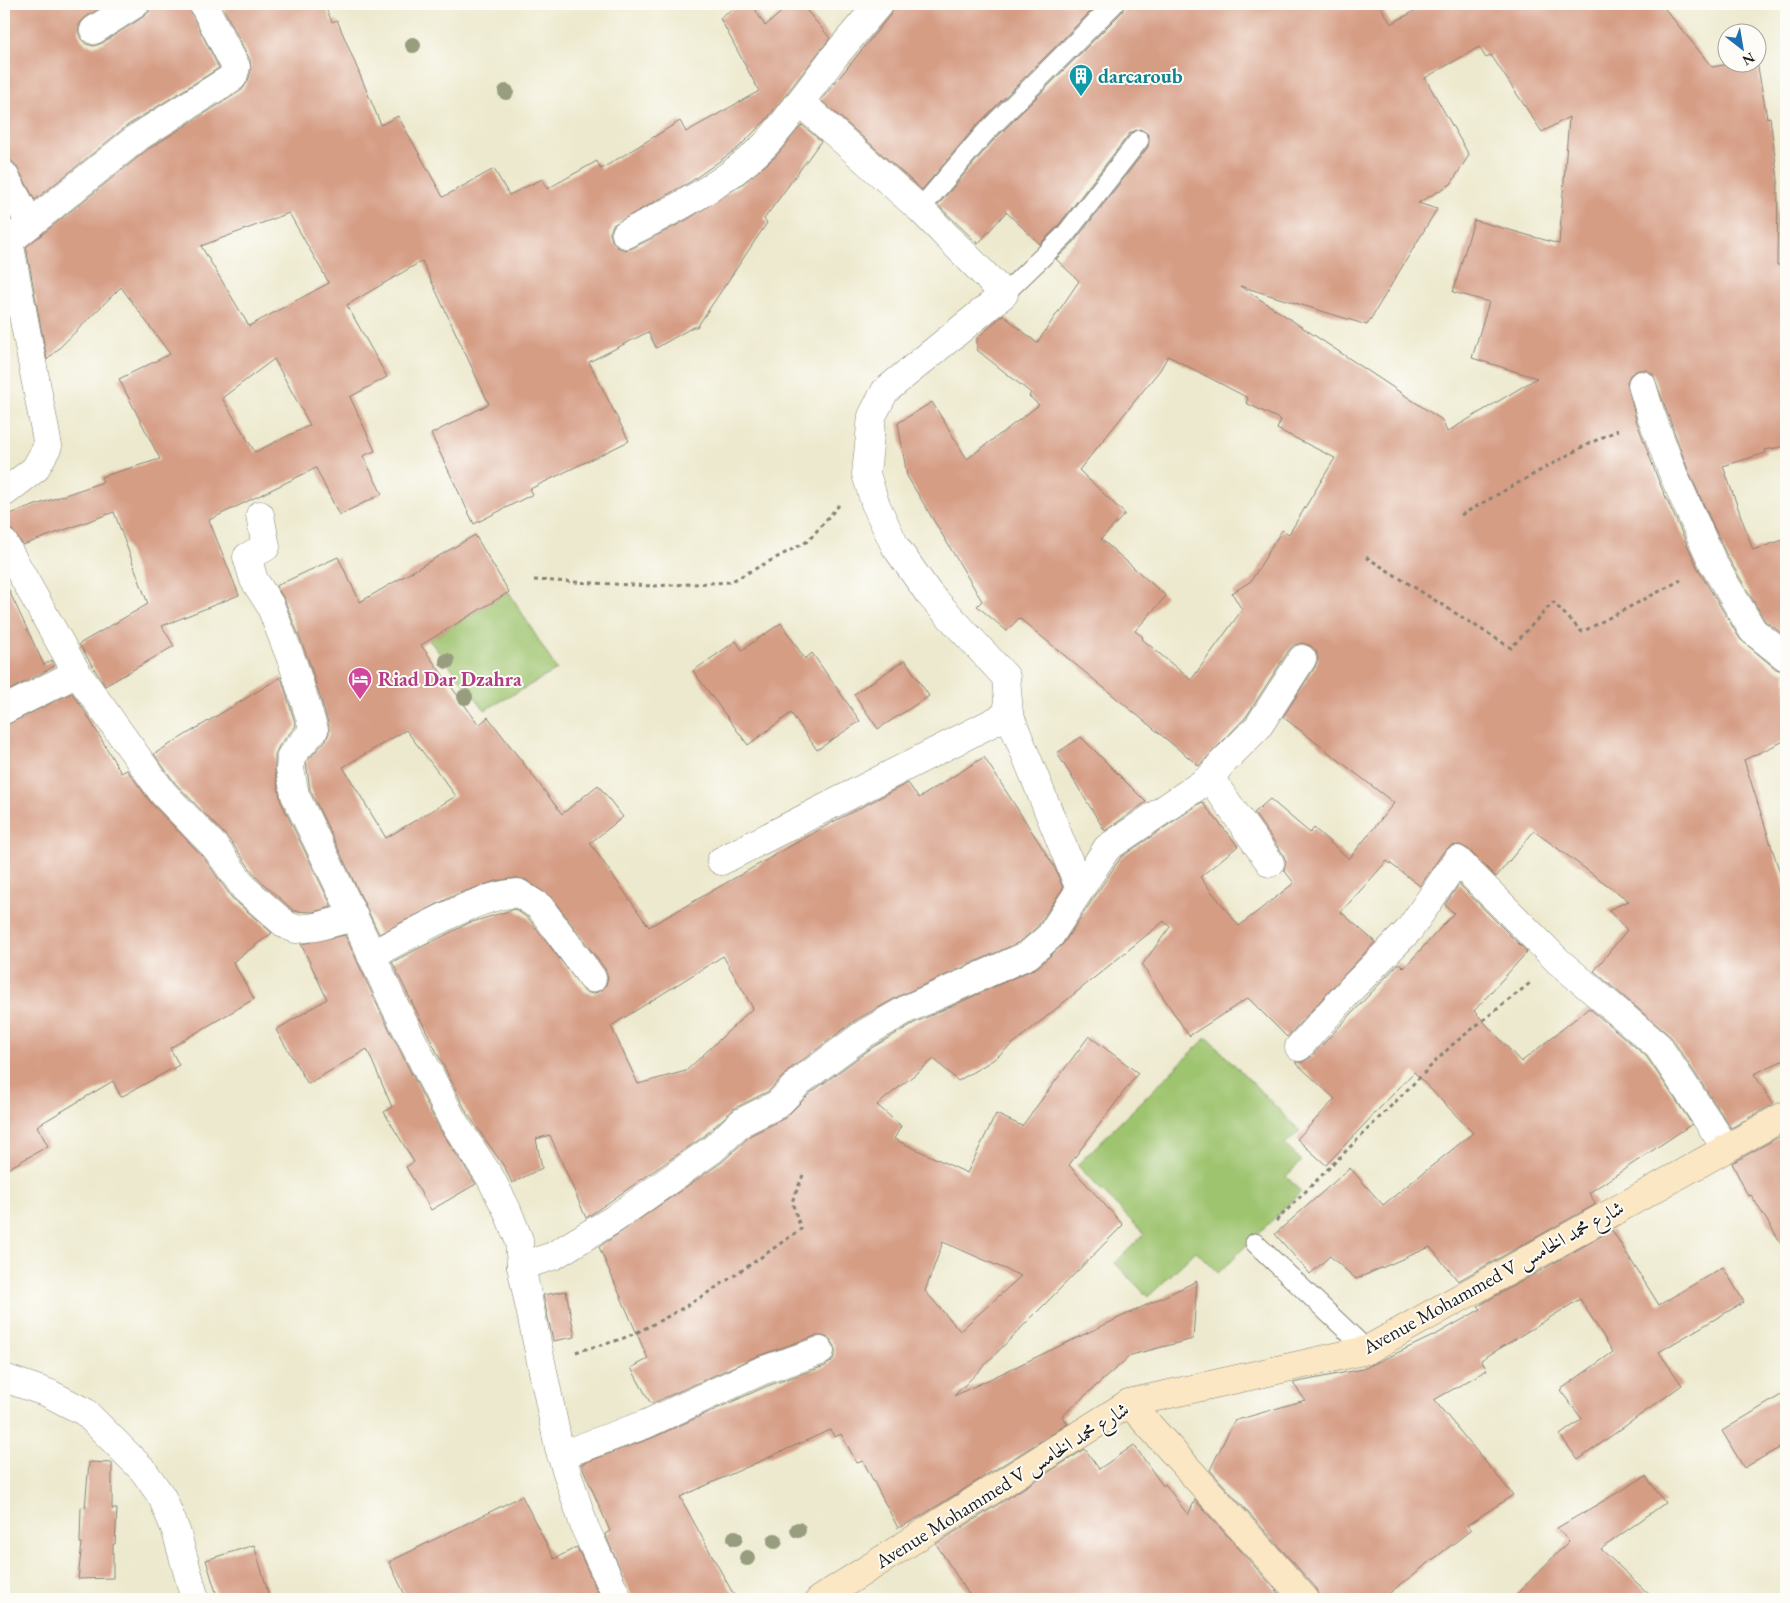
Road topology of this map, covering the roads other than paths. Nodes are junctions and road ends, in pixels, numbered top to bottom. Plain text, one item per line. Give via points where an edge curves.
1 (135, 4) edge
2 (203, 4) edge
3 (879, 4) edge
4 (1114, 4) edge
5 (94, 30) dead end
6 (800, 102) junction
7 (1140, 140) dead end
8 (4, 175) edge
9 (920, 209) junction
10 (30, 223) junction
11 (626, 234) dead end
12 (1004, 294) junction
13 (1642, 385) dead end
14 (4, 493) edge
15 (260, 515) dead end
16 (4, 543) edge
17 (1786, 657) edge
18 (1302, 659) dead end
19 (77, 673) junction
20 (4, 710) edge
21 (1010, 714) junction
22 (1210, 778) junction
23 (722, 861) dead end
24 (1270, 863) dead end
25 (1080, 889) junction
26 (354, 916) junction
27 (372, 955) junction
28 (592, 978) dead end
29 (1299, 1047) dead end
30 (1786, 1115) edge
31 (1726, 1148) junction
32 (1255, 1243) road end
33 (521, 1266) junction
34 (1367, 1350) junction
35 (820, 1351) dead end
36 (4, 1378) edge
37 (1130, 1404) junction
38 (561, 1456) junction
39 (195, 1599) edge
40 (618, 1599) edge
41 (820, 1599) edge
42 (1305, 1599) edge

1 - 5 street
2 - 10 street via 236,67 233,77 138,137
3 - 6 street
4 - 9 lane via 984,134
6 - 9 street
6 - 11 street via 764,146 731,174 688,202
7 - 12 lane via 1065,235
8 - 10 street
9 - 12 street
10 - 14 street via 9,241 48,446 35,469
12 - 21 street via 885,391 872,416 866,474 895,546 929,594 1006,677
13 - 17 street via 1674,476 1713,563 1754,630
15 - 26 street via 266,547 247,557 254,580 270,605 294,664 314,730 291,756 291,781 310,828
16 - 19 street
18 - 22 street via 1258,727
19 - 20 street
19 - 26 street via 163,793 216,848 245,889 270,913 296,929
21 - 23 street
21 - 25 street
22 - 24 street
22 - 25 street via 1107,848
25 - 33 street via 1050,936 1028,955 907,1009 864,1034 799,1082 778,1104 742,1122 713,1149 614,1219 553,1256
26 - 27 street
27 - 28 street via 477,903 518,893 540,906
27 - 33 street via 453,1121 490,1177 507,1210 519,1240
29 - 31 street via 1409,930 1457,860 1558,961 1658,1046
30 - 31 street, Avenue Mohammed V شارع محمد الخامس
31 - 34 street, Avenue Mohammed V شارع محمد الخامس
32 - 34 lane
33 - 38 street
34 - 37 street, Avenue Mohammed V شارع محمد الخامس
35 - 38 street via 761,1371 646,1424
36 - 39 street via 48,1393 85,1412 143,1470 162,1497 176,1531
37 - 41 street, Avenue Mohammed V شارع محمد الخامس
37 - 42 street
38 - 40 street via 585,1528

